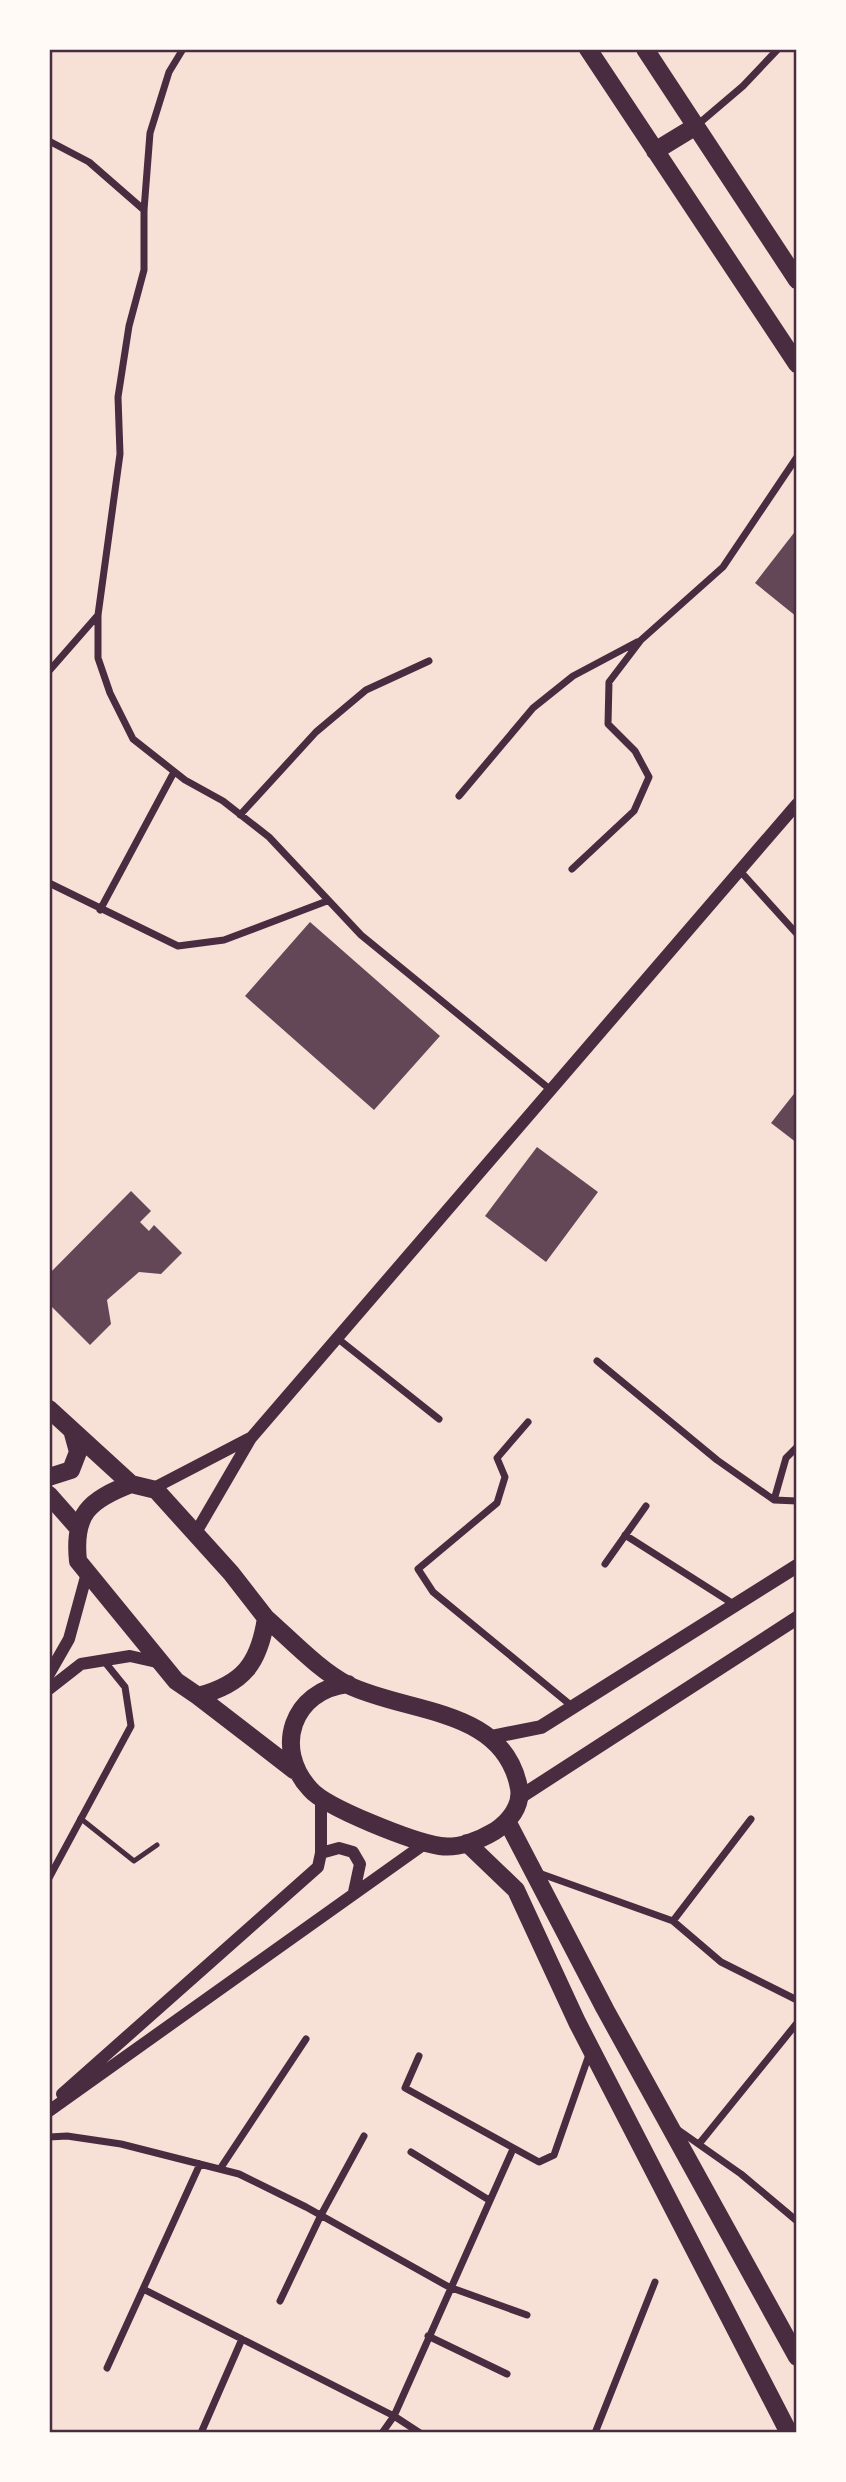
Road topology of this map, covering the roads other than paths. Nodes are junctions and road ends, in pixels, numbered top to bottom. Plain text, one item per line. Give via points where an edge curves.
1 (183, 49) edge
2 (588, 49) edge
3 (645, 49) edge
4 (779, 49) edge
5 (696, 126) junction
6 (49, 141) edge
7 (655, 150) junction
8 (144, 210) junction
9 (795, 271) edge
10 (797, 364) edge
11 (797, 457) edge
12 (98, 615) junction
13 (641, 640) junction
14 (429, 661) dead end
15 (49, 671) edge
16 (174, 772) junction
17 (459, 796) dead end
18 (797, 804) edge
19 (240, 815) junction
20 (572, 869) dead end
21 (741, 872) junction
22 (49, 883) edge
23 (327, 901) junction
24 (100, 910) junction
25 (797, 934) edge
26 (552, 1090) junction
27 (337, 1338) junction
28 (597, 1361) dead end
29 (49, 1409) edge
30 (439, 1419) dead end
31 (528, 1423) dead end
32 (72, 1430) junction
33 (251, 1438) junction
34 (797, 1447) edge
35 (49, 1477) edge
36 (131, 1484) junction
37 (152, 1489) junction
38 (49, 1495) edge
39 (774, 1500) junction
40 (797, 1501) edge
41 (646, 1506) dead end
42 (79, 1529) junction
43 (195, 1534) junction
44 (625, 1535) junction
45 (605, 1564) dead end
46 (797, 1566) edge
47 (87, 1573) junction
48 (736, 1605) junction
49 (266, 1618) junction
50 (797, 1618) edge
51 (103, 1660) junction
52 (161, 1663) junction
53 (49, 1674) edge
54 (348, 1684) junction
55 (49, 1689) edge
56 (198, 1696) junction
57 (573, 1707) junction
58 (491, 1737) junction
59 (294, 1770) junction
60 (321, 1797) junction
61 (520, 1797) junction
62 (80, 1818) junction
63 (751, 1819) dead end
64 (508, 1823) junction
65 (427, 1842) junction
66 (467, 1843) junction
67 (157, 1844) dead end
68 (321, 1853) junction
69 (533, 1871) junction
70 (49, 1878) edge
71 (354, 1892) junction
72 (673, 1921) junction
73 (797, 2000) edge
74 (797, 2023) edge
75 (306, 2039) dead end
76 (591, 2050) junction
77 (419, 2056) dead end
78 (49, 2105) edge
79 (49, 2111) edge
80 (668, 2123) junction
81 (364, 2136) dead end
82 (49, 2137) edge
83 (699, 2144) junction
84 (513, 2149) junction
85 (411, 2152) dead end
86 (200, 2164) junction
87 (220, 2169) junction
88 (489, 2200) junction
89 (321, 2215) junction
90 (797, 2221) edge
91 (655, 2282) dead end
92 (449, 2287) junction
93 (143, 2288) junction
94 (280, 2301) dead end
95 (527, 2315) dead end
96 (428, 2336) junction
97 (242, 2339) junction
98 (797, 2357) edge
99 (107, 2368) dead end
100 (507, 2374) dead end
101 (394, 2416) junction
102 (201, 2433) edge
103 (382, 2433) edge
104 (420, 2433) edge
105 (595, 2433) edge
106 (789, 2433) edge

1 - 8 street via 169,72 150,133
2 - 7 main road
3 - 5 main road
4 - 5 street
5 - 7 main road
5 - 9 main road
6 - 8 street via 89,162
7 - 10 main road
8 - 12 street via 144,270 118,397 120,454
11 - 13 street via 723,567
12 - 15 street
12 - 16 street via 98,658 110,693 133,739
13 - 17 street via 573,676 533,708
13 - 20 street via 609,682 608,724 635,751 649,777 634,811
14 - 19 street via 366,690 316,732
16 - 19 street
16 - 24 street
18 - 21 street
19 - 23 street via 270,838
21 - 25 street
21 - 26 street
22 - 24 street
23 - 24 street via 223,940 178,946
23 - 26 street via 361,935
26 - 27 street
27 - 30 street
27 - 33 street
28 - 39 street via 716,1460
29 - 32 main road
31 - 57 street via 497,1458 505,1477 497,1503 418,1569 433,1591
32 - 35 main road via 78,1452 71,1470
32 - 36 main road
33 - 37 street
33 - 43 street
34 - 39 street via 786,1458
36 - 37 main road
36 - 42 main road via 101,1496 85,1513
37 - 43 main road
38 - 42 main road
39 - 40 street
41 - 44 street
42 - 47 main road via 75,1538 78,1561
43 - 49 main road
44 - 45 street
44 - 48 street
46 - 48 main road
47 - 52 main road
47 - 53 street via 69,1639
48 - 57 main road
49 - 54 main road
49 - 56 main road via 262,1644 244,1675 221,1690
50 - 61 main road
51 - 52 street via 130,1656
51 - 55 street via 81,1664
51 - 62 street via 125,1687 131,1726
52 - 56 main road
54 - 58 main road via 451,1717
54 - 59 main road via 312,1696 296,1716 291,1742
56 - 59 main road
57 - 58 main road via 541,1727
58 - 61 main road via 514,1766
59 - 60 main road
60 - 65 main road via 362,1819
60 - 68 street
61 - 64 main road
62 - 67 lane via 134,1861
62 - 70 street
63 - 72 street
64 - 66 main road
64 - 69 main road
65 - 66 main road via 441,1847
65 - 71 street
66 - 76 main road via 516,1890
68 - 71 street via 339,1848 353,1852 360,1864
68 - 78 street via 318,1867
69 - 72 street
69 - 80 main road
71 - 79 street
72 - 73 street via 721,1962
74 - 83 street
75 - 87 street
76 - 84 street via 554,2155 539,2162
76 - 106 main road
77 - 84 street via 405,2088
80 - 83 street
80 - 98 main road
81 - 89 street
82 - 86 street via 121,2144
83 - 90 street
84 - 88 street
85 - 88 street
86 - 87 street
86 - 93 street
87 - 89 street
88 - 92 street
89 - 92 street
89 - 94 street
91 - 105 street
92 - 95 street
92 - 96 street
93 - 97 street
93 - 99 street
96 - 100 street
96 - 101 street
97 - 101 street
97 - 102 street
101 - 103 street
101 - 104 street

